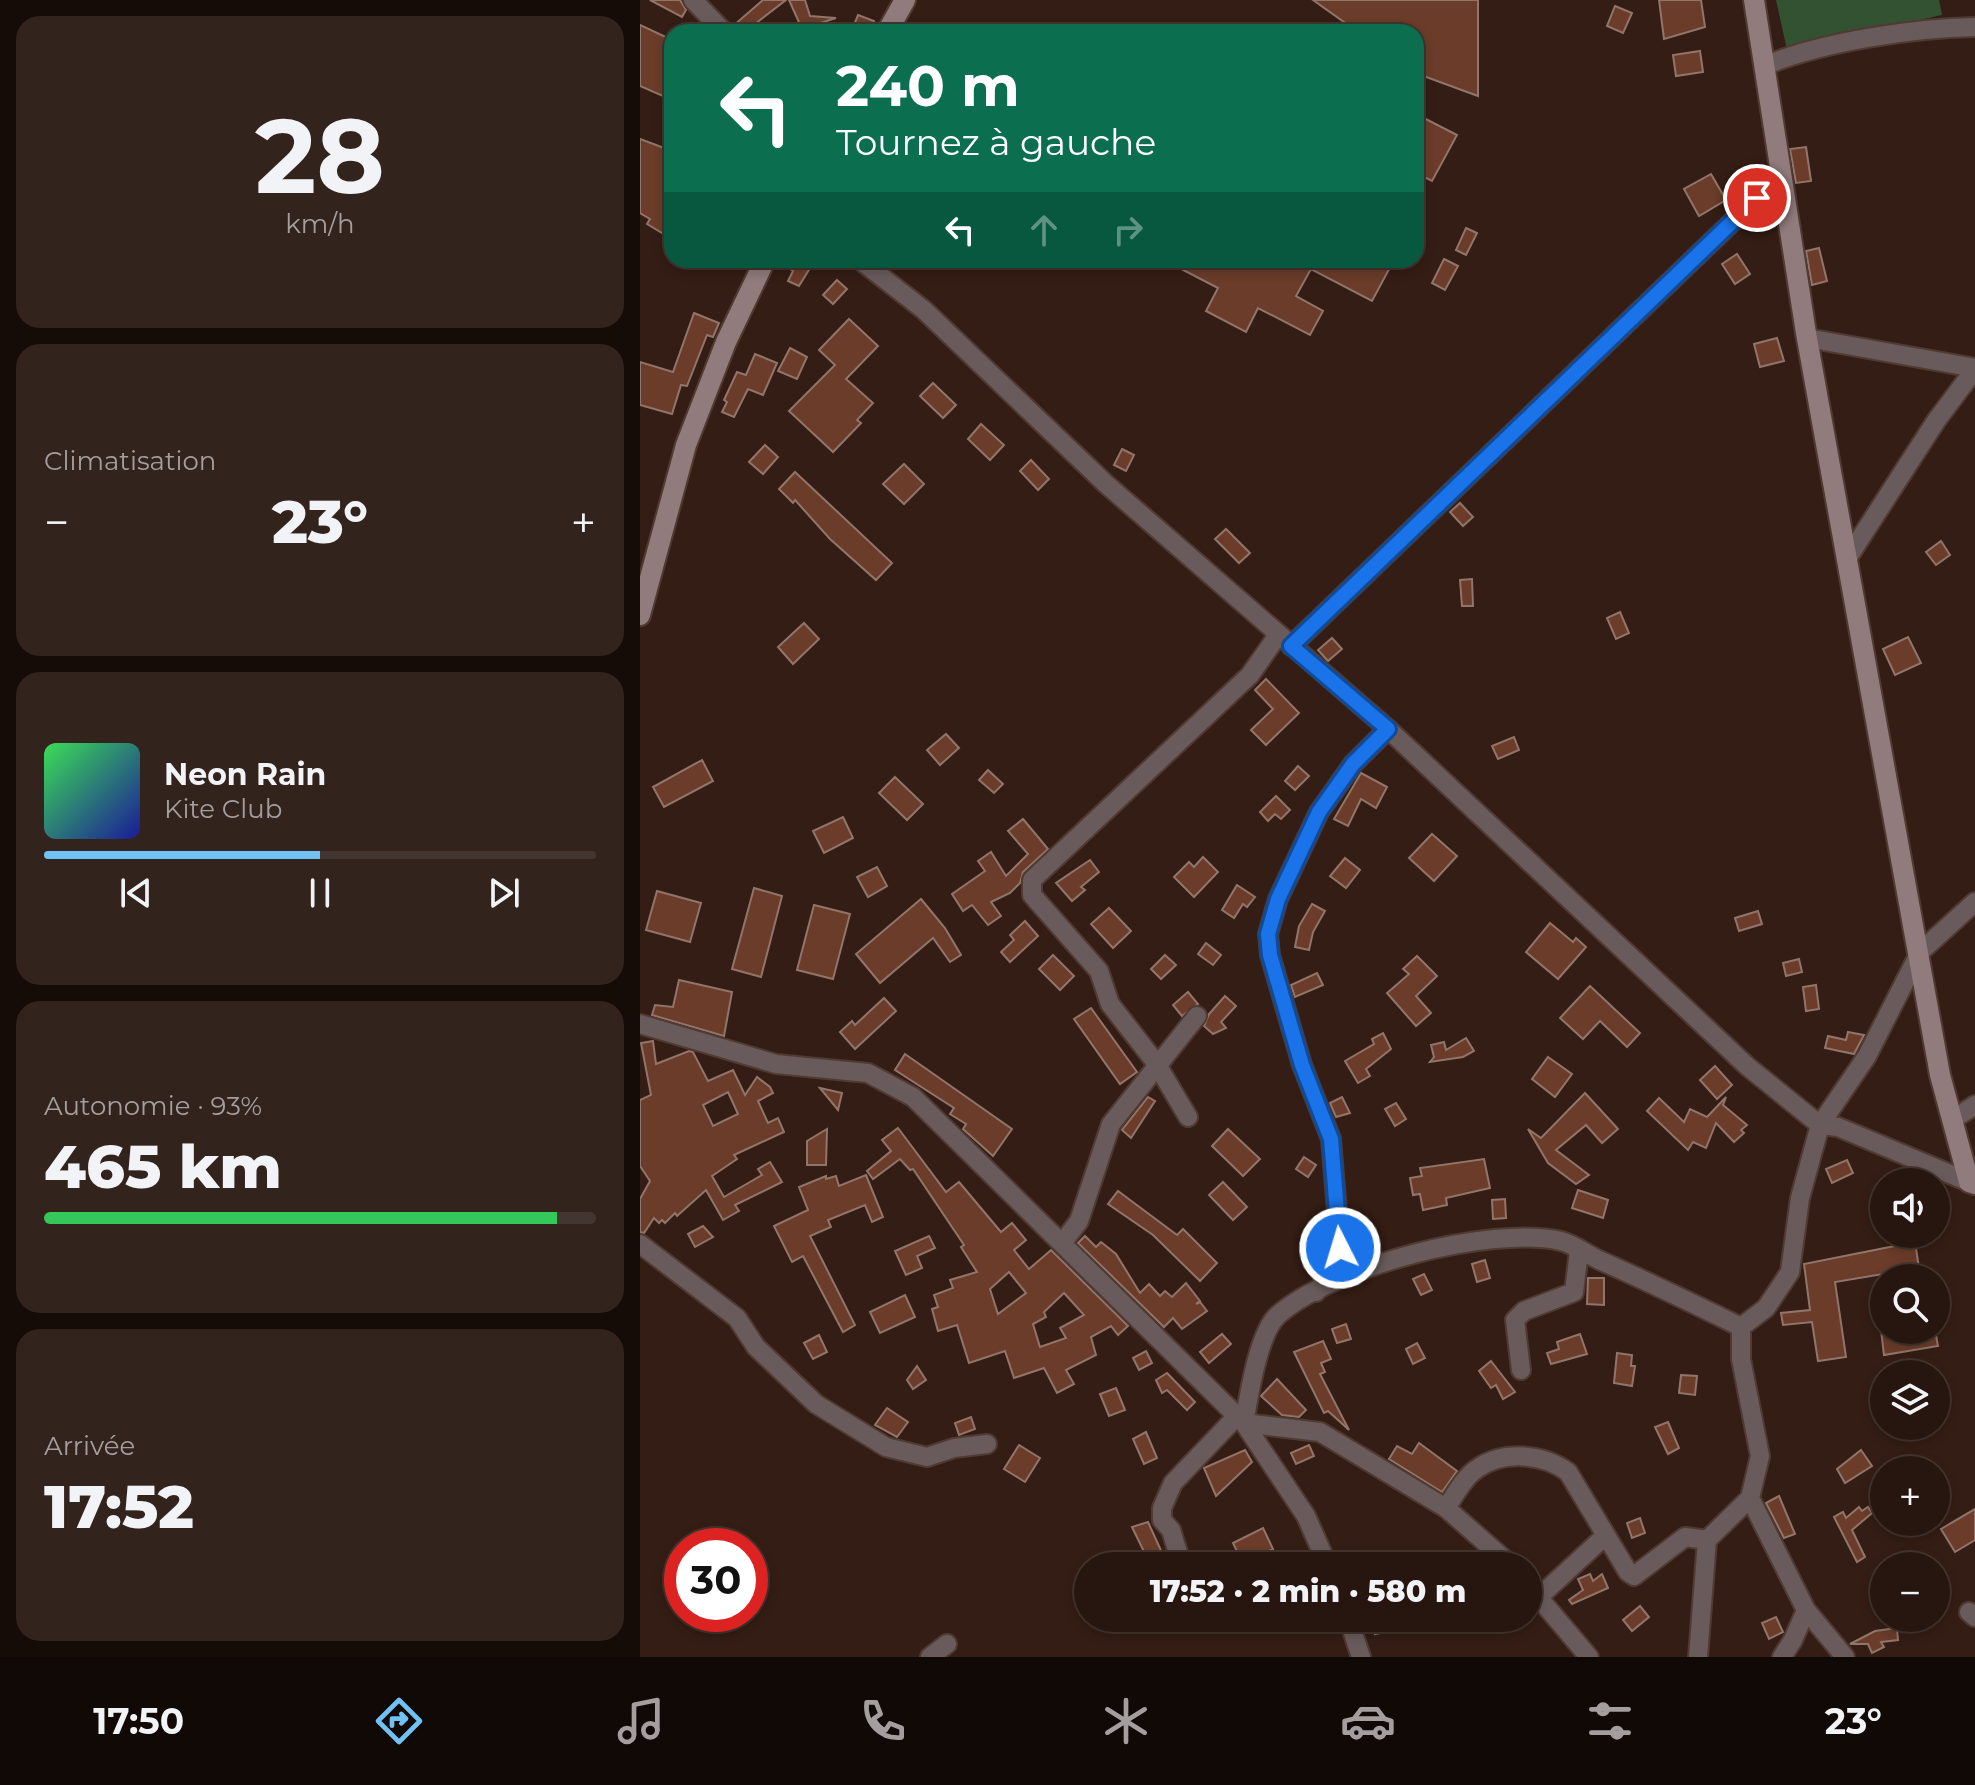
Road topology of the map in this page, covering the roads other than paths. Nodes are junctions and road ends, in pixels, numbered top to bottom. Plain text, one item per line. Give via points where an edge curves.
1 (693, 0) edge
2 (905, 0) edge
3 (1754, 0) edge
4 (716, 24) edge
5 (892, 24) edge
6 (1975, 27) edge
7 (1764, 66) junction
8 (1779, 177) junction
9 (761, 268) edge
10 (870, 268) edge
11 (1807, 338) junction
12 (1975, 368) edge
13 (1847, 559) junction
14 (640, 615) edge
15 (1285, 641) junction
16 (1388, 729) junction
17 (1975, 902) edge
18 (1920, 952) junction
19 (1197, 1016) dead end
20 (640, 1024) edge
21 (1156, 1063) junction
22 (1975, 1105) edge
23 (1188, 1117) dead end
24 (1952, 1120) junction
25 (1820, 1125) junction
26 (1972, 1183) edge
27 (1063, 1242) junction
28 (640, 1244) edge
29 (1579, 1251) junction
30 (1316, 1292) junction
31 (1741, 1327) junction
32 (1521, 1370) dead end
33 (1240, 1419) junction
34 (987, 1444) dead end
35 (1750, 1498) junction
36 (1446, 1508) junction
37 (1605, 1536) junction
38 (1707, 1540) junction
39 (1178, 1552) edge
40 (1322, 1552) edge
41 (1496, 1552) edge
42 (1542, 1584) edge
43 (1542, 1602) edge
44 (1806, 1610) junction
45 (1353, 1632) edge
46 (947, 1644) dead end
47 (930, 1657) edge
48 (1361, 1657) edge
49 (1589, 1657) edge
50 (1698, 1657) edge
51 (1782, 1657) edge
52 (1845, 1657) edge

1 - 4 street
2 - 5 street
3 - 7 street
6 - 7 street via 1940,27 1794,54
7 - 8 street
8 - 11 street
8 - 15 street
9 - 14 street via 686,445
10 - 15 street via 924,310 1106,484
11 - 12 street
11 - 13 street
12 - 13 street
13 - 18 street
15 - 16 street
15 - 21 street via 1032,880 1032,895 1099,971 1110,1004
16 - 25 street via 1736,1056
16 - 30 street via 1353,764 1319,812 1278,899 1268,934 1302,1065 1331,1139 1340,1248 1333,1271
17 - 18 street
18 - 24 street
18 - 25 street via 1867,1056
19 - 21 street
20 - 27 street via 776,1064 868,1073 913,1097
21 - 23 street
21 - 27 street via 1111,1124 1079,1221
22 - 24 street
24 - 26 street
25 - 26 street via 1838,1127
25 - 31 street via 1800,1198 1790,1272 1766,1308
27 - 33 street
28 - 34 street via 737,1318 756,1347 816,1404 886,1447 927,1457
29 - 30 street via 1563,1241 1477,1241 1372,1267
29 - 31 street
29 - 32 street via 1574,1292 1524,1311 1515,1320
30 - 33 street via 1277,1316 1257,1350 1255,1381
31 - 35 street via 1741,1359 1760,1456
33 - 36 street via 1320,1432
33 - 39 street via 1173,1483 1162,1520
33 - 40 street via 1306,1516
35 - 38 street
35 - 44 street
36 - 37 street via 1476,1469 1497,1459 1552,1461 1568,1472
36 - 41 street
37 - 38 street via 1634,1576 1685,1537
37 - 42 street
38 - 50 street
43 - 49 street
44 - 51 street
44 - 52 street
45 - 48 street
46 - 47 street

